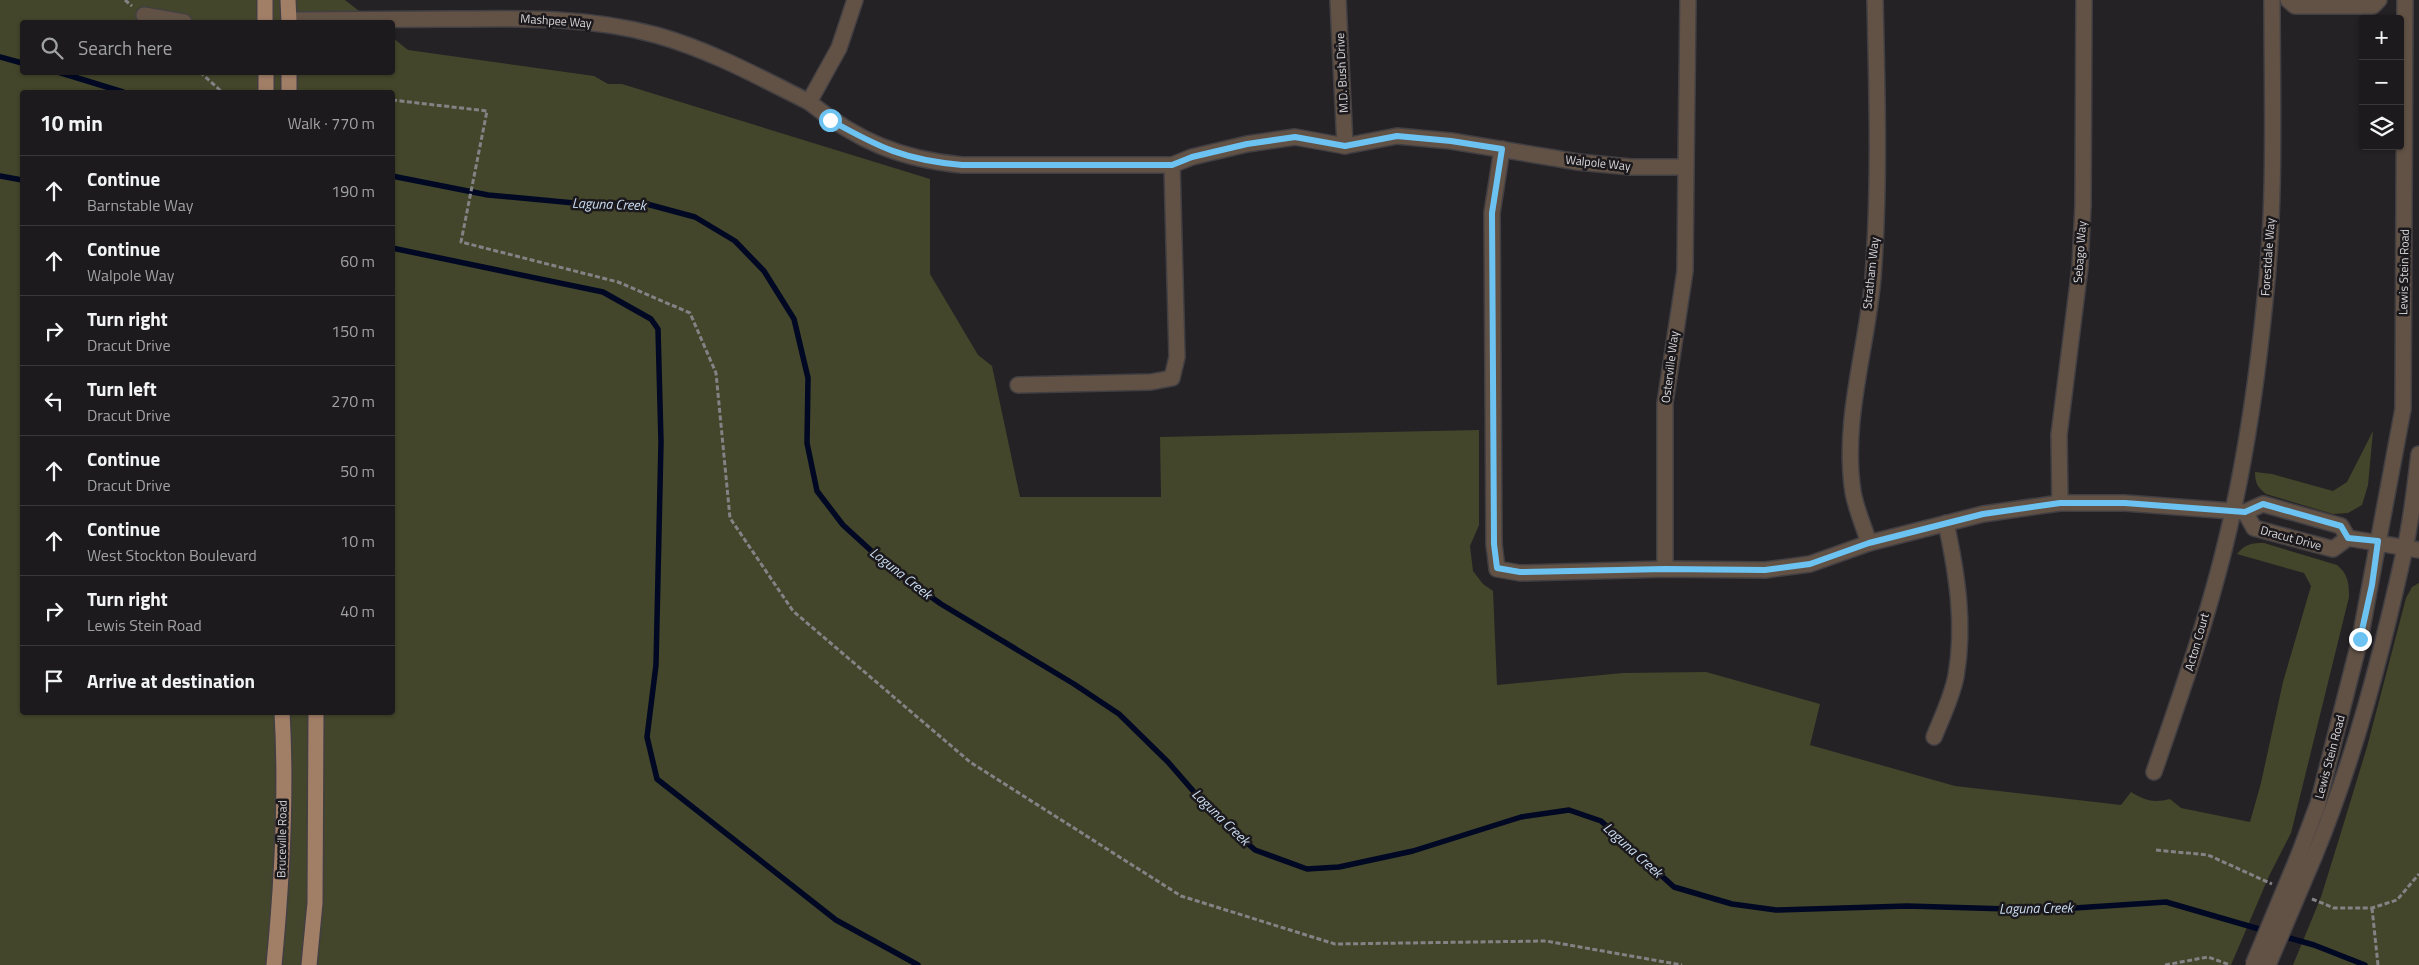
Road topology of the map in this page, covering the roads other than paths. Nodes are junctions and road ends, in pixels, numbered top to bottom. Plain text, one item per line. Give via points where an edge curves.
1 (264, 0) edge
2 (288, 0) edge
3 (855, 0) edge
4 (1338, 0) edge
5 (1688, 0) edge
6 (1875, 0) edge
7 (2084, 0) edge
8 (2272, 0) edge
9 (2288, 0) edge
10 (2379, 0) edge
11 (2405, 0) edge
12 (144, 15) dead end
13 (173, 20) edge
14 (266, 20) edge
15 (289, 20) edge
16 (366, 20) edge
17 (266, 75) edge
18 (289, 75) edge
19 (266, 90) edge
20 (289, 90) edge
21 (809, 102) junction
22 (1345, 146) junction
23 (1502, 149) junction
24 (1172, 165) junction
25 (1686, 167) junction
26 (1018, 385) dead end
27 (2419, 454) edge
28 (2060, 503) junction
29 (2239, 512) junction
30 (1946, 523) junction
31 (2348, 538) junction
32 (2378, 541) junction
33 (1869, 543) junction
34 (2412, 548) edge
35 (1665, 569) junction
36 (282, 715) edge
37 (316, 715) edge
38 (1934, 737) dead end
39 (2154, 772) dead end
40 (2307, 855) junction
41 (274, 965) edge
42 (309, 965) edge
43 (2253, 965) edge
44 (2268, 965) edge

1 - 14 main road
2 - 15 main road
3 - 21 street via 839,48
4 - 22 street, M.D. Bush Drive
5 - 25 street
6 - 33 street, Stratham Way via 1878,136 1872,279 1853,404 1850,456 1853,494
7 - 28 street, Sebago Way via 2083,214 2080,267 2059,435
8 - 29 street, Forestdale Way via 2271,203 2266,299
9 - 10 street via 2295,6 2373,6
11 - 32 street, Lewis Stein Road via 2403,409
12 - 13 street
16 - 21 street, Mashpee Way via 568,19 608,25 656,35 699,50
17 - 19 main road
18 - 20 main road
21 - 24 street, Mashpee Way via 830,120 870,142 903,156 930,162 962,165
22 - 23 street, Walpole Way via 1397,136
22 - 24 street via 1295,137 1247,144
23 - 25 street, Walpole Way via 1630,167
23 - 35 street, Dracut Drive via 1492,213 1494,544 1497,568 1520,572
24 - 26 street via 1177,357 1172,378 1151,382
25 - 35 street, Osterville Way via 1684,271 1665,403
27 - 34 street, Lewis Stein Road
28 - 29 street, Dracut Drive via 2125,503
28 - 30 street, Dracut Drive
29 - 31 street, Dracut Drive via 2263,504 2341,526
29 - 31 street, Dracut Drive via 2254,528 2333,549
29 - 39 street, Acton Court
30 - 33 street, Dracut Drive
30 - 38 street via 1959,599 1959,648 1948,705
31 - 32 street
32 - 34 street
32 - 40 street, Lewis Stein Road via 2360,639
33 - 35 street, Dracut Drive via 1810,564 1765,570
34 - 40 street, Lewis Stein Road via 2336,800
36 - 41 main road, Bruceville Road via 280,900
37 - 42 main road via 315,903
40 - 43 street, Lewis Stein Road, bridge
40 - 44 street, Lewis Stein Road, bridge

